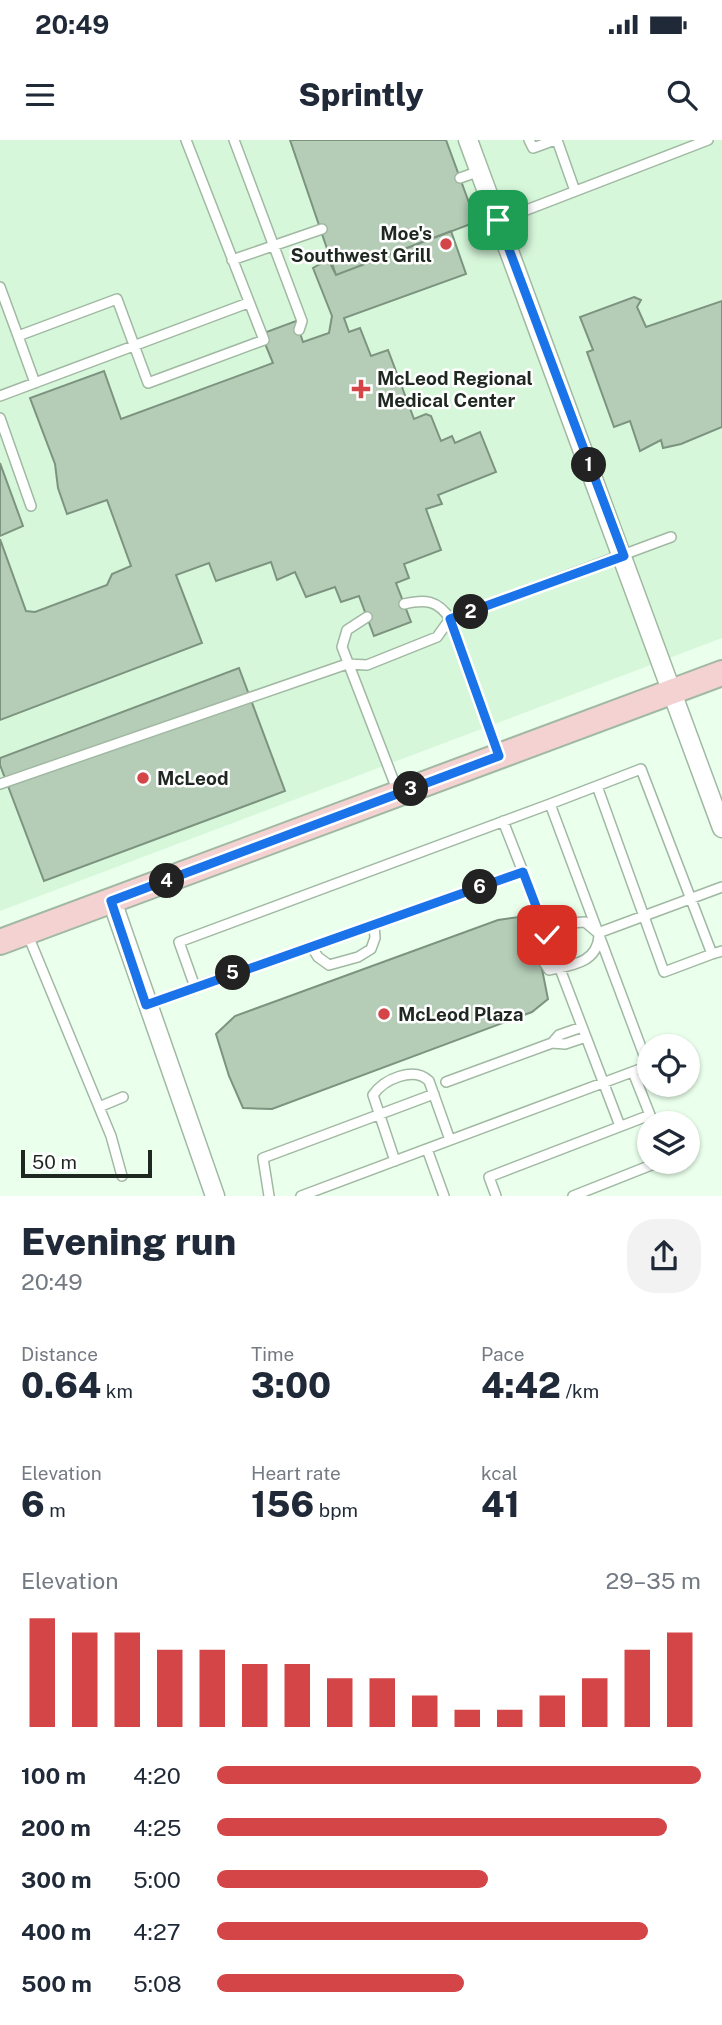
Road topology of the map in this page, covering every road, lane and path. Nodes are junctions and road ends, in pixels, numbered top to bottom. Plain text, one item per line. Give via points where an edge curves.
1 (186, 140) edge
2 (234, 140) edge
3 (468, 140) edge
4 (529, 140) edge
5 (556, 140) edge
6 (708, 140) edge
7 (480, 172) junction
8 (460, 178) dead end
9 (575, 191) junction
10 (498, 220) junction
11 (322, 229) dead end
12 (274, 245) junction
13 (232, 260) junction
14 (0, 287) edge
15 (248, 303) junction
16 (299, 330) dead end
17 (18, 336) junction
18 (134, 346) junction
19 (35, 383) junction
20 (0, 396) edge
21 (0, 418) edge
22 (31, 506) dead end
23 (670, 537) dead end
24 (624, 556) junction
25 (404, 604) dead end
26 (367, 617) dead end
27 (450, 619) junction
28 (348, 664) junction
29 (722, 673) edge
30 (673, 691) junction
31 (499, 756) junction
32 (0, 784) edge
33 (597, 786) junction
34 (398, 793) junction
35 (550, 804) junction
36 (503, 821) junction
37 (722, 828) edge
38 (523, 872) junction
39 (722, 887) edge
40 (690, 898) junction
41 (111, 901) junction
42 (645, 915) junction
43 (374, 924) junction
44 (27, 932) junction
45 (599, 934) junction
46 (547, 935) junction
47 (0, 942) edge
48 (311, 946) junction
49 (722, 951) edge
50 (712, 954) junction
51 (559, 968) junction
52 (195, 987) junction
53 (146, 1005) junction
54 (582, 1027) junction
55 (586, 1037) junction
56 (552, 1043) junction
57 (633, 1072) junction
58 (446, 1082) dead end
59 (603, 1083) junction
60 (434, 1094) junction
61 (123, 1097) dead end
62 (99, 1107) junction
63 (649, 1111) edge
64 (378, 1114) junction
65 (637, 1122) edge
66 (620, 1126) junction
67 (450, 1140) junction
68 (427, 1149) junction
69 (395, 1161) junction
70 (637, 1170) edge
71 (122, 1176) dead end
72 (215, 1195) edge
73 (269, 1195) edge
74 (301, 1195) edge
75 (444, 1195) edge
76 (495, 1195) edge
77 (573, 1195) edge

1 - 13 lane
2 - 12 lane
3 - 7 street
4 - 5 lane via 533,148
5 - 9 lane
6 - 9 lane
7 - 8 lane
7 - 10 street
9 - 10 lane
10 - 24 street
11 - 12 lane
12 - 13 lane
12 - 16 lane via 302,321
13 - 15 lane
14 - 17 lane
15 - 18 lane
15 - 18 lane via 264,340 148,383
17 - 18 lane via 117,299
17 - 19 lane
18 - 19 lane
19 - 20 lane
21 - 22 lane
23 - 24 lane
24 - 27 lane
24 - 30 street
25 - 27 lane via 435,603
26 - 28 lane via 352,624 342,639
27 - 28 lane via 437,637 367,665
27 - 31 lane
28 - 32 lane
28 - 34 lane
29 - 30 main road
30 - 31 main road
30 - 37 street
31 - 34 main road
33 - 35 lane
33 - 40 lane via 641,769
33 - 42 lane
34 - 41 main road
35 - 36 lane
35 - 45 lane
36 - 38 lane
36 - 52 lane via 179,942
38 - 43 lane
38 - 46 lane
39 - 40 lane
40 - 42 lane
40 - 50 lane
41 - 44 main road
41 - 53 street
42 - 45 lane
42 - 50 lane via 664,972
43 - 48 lane
43 - 48 lane via 371,949 343,962 329,965
44 - 47 main road
44 - 62 lane
45 - 46 lane via 578,921
45 - 51 lane via 591,958
45 - 57 lane via 649,1066
46 - 51 lane via 539,941 543,961 550,970
48 - 52 lane
49 - 50 lane
51 - 54 lane
52 - 53 lane
53 - 72 street
54 - 55 lane
54 - 56 lane via 559,1035
55 - 56 lane
55 - 59 lane
56 - 58 lane
57 - 59 lane
57 - 63 lane
59 - 66 lane
59 - 67 lane
60 - 64 lane
60 - 64 lane via 424,1076 395,1078 380,1085 373,1095
60 - 67 lane
61 - 62 lane
62 - 71 lane
64 - 69 lane
64 - 73 lane via 263,1158
65 - 66 lane
66 - 76 lane via 489,1177
67 - 68 lane
68 - 69 lane
68 - 75 lane
69 - 74 lane
70 - 77 lane

